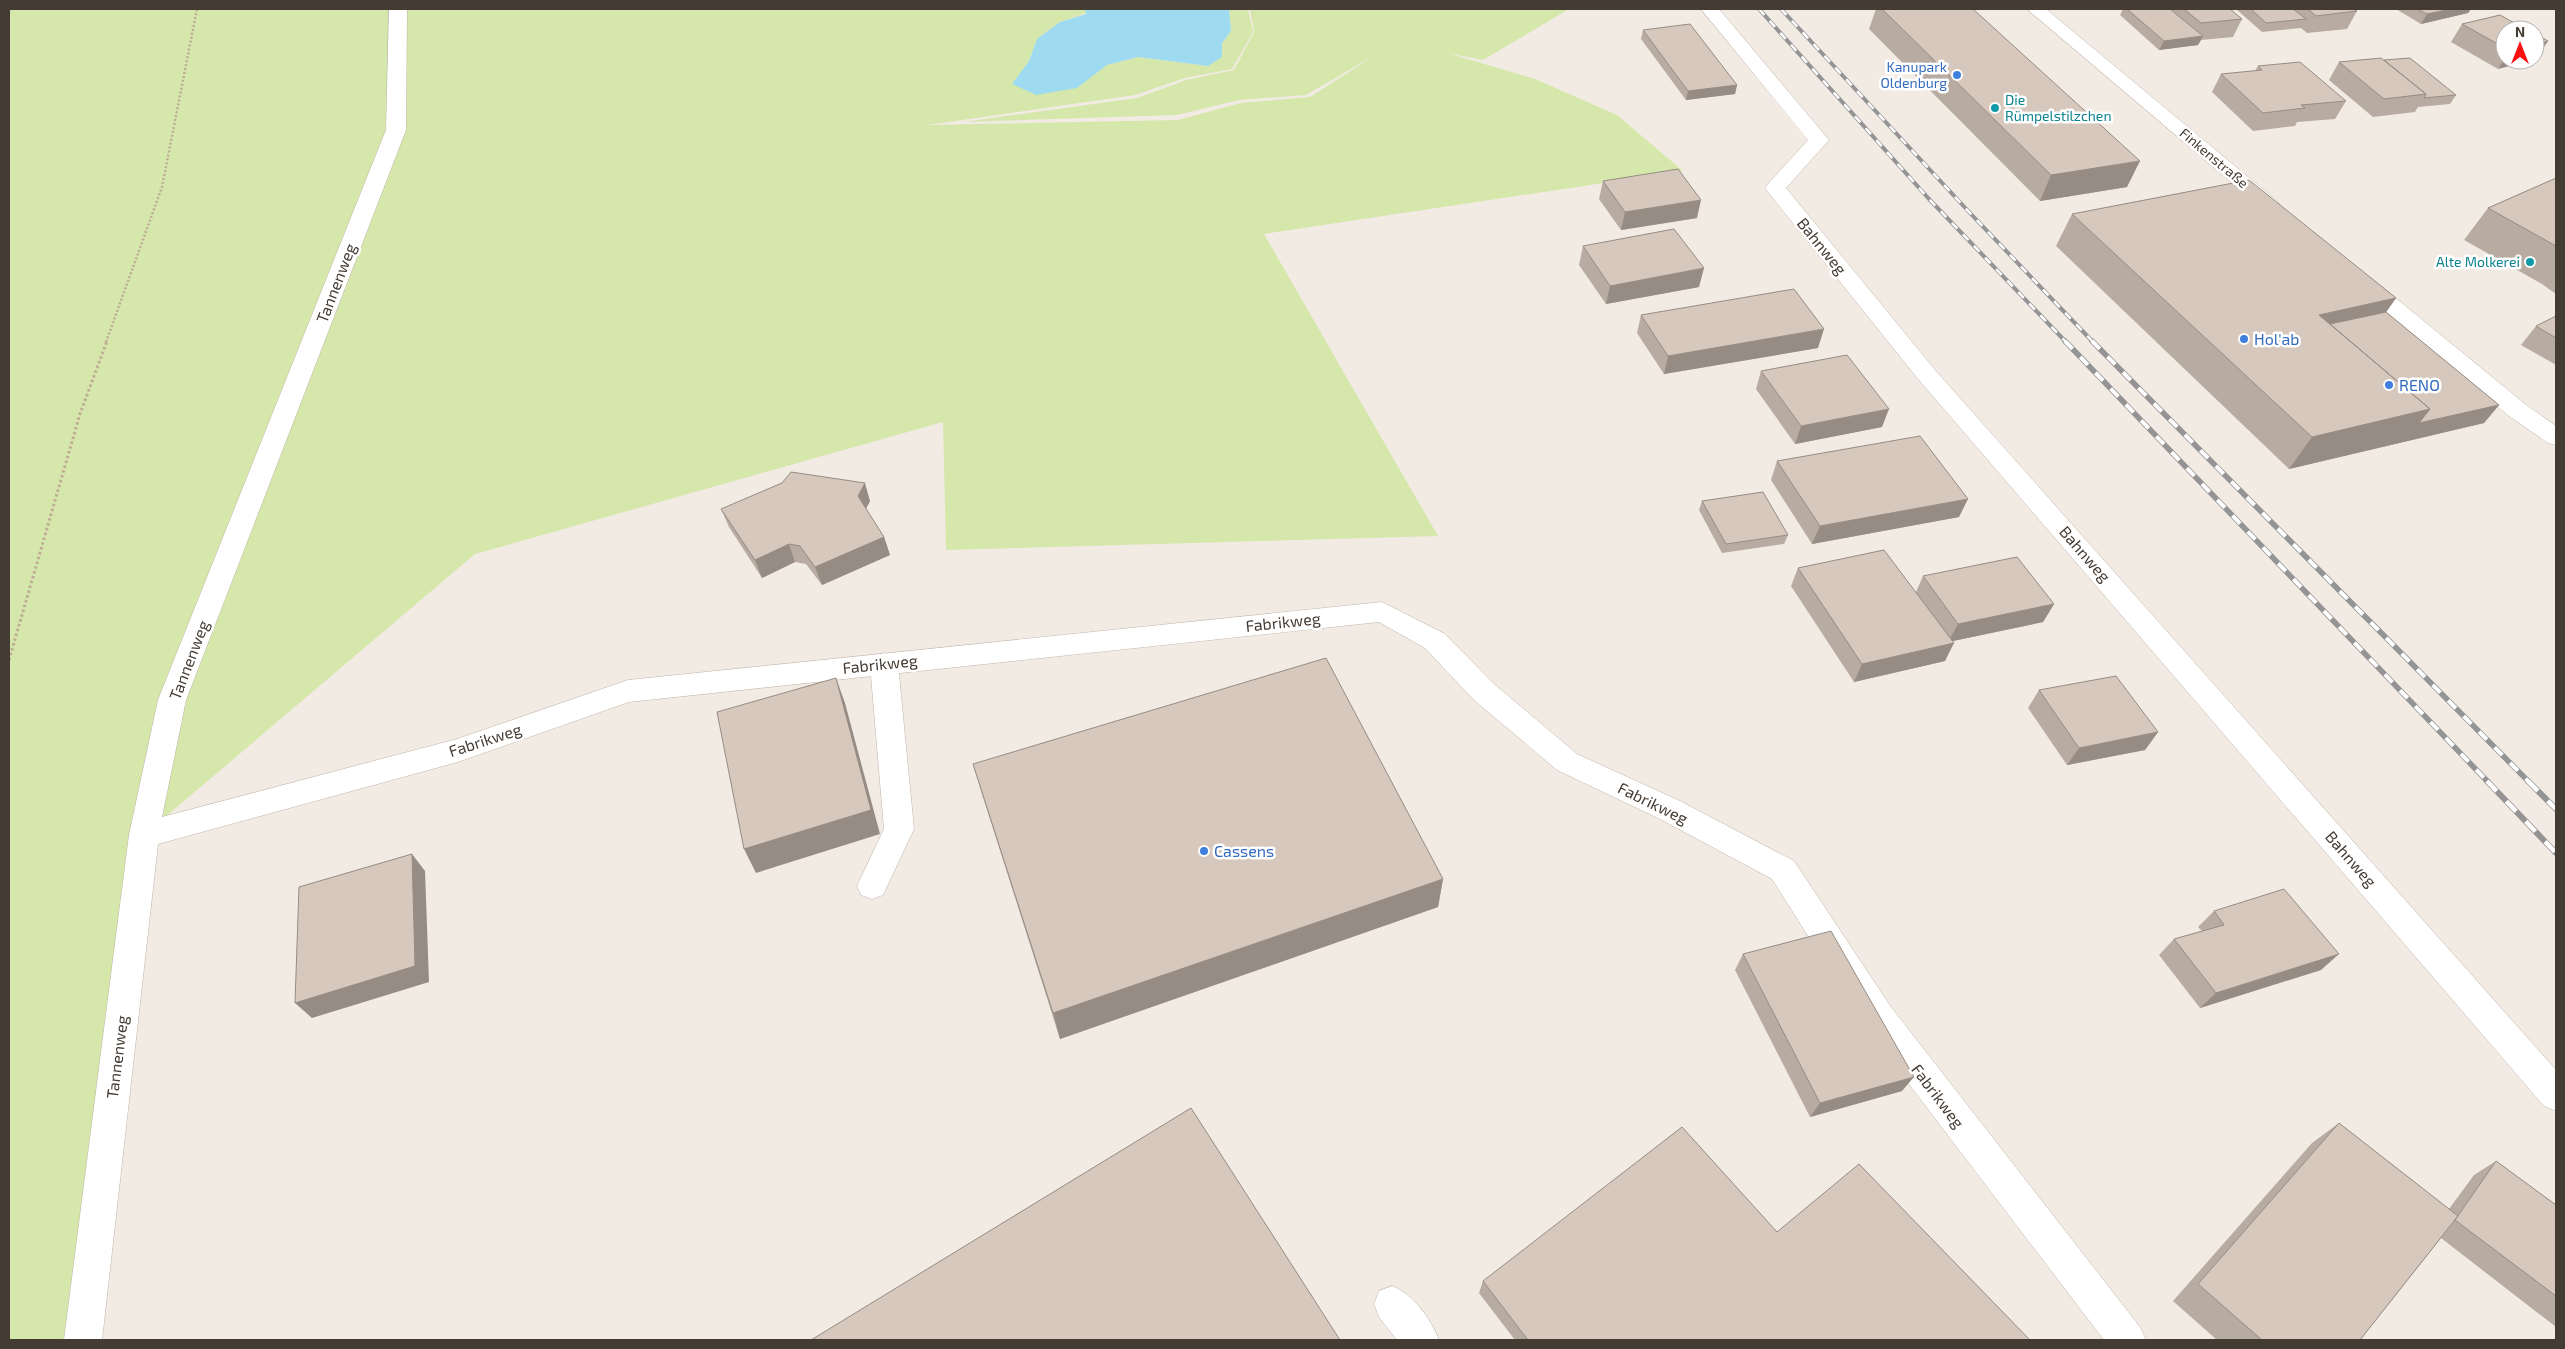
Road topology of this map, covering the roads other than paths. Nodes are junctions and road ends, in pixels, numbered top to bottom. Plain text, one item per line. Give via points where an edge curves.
1 (398, 9) edge
2 (1710, 9) edge
3 (2036, 9) edge
4 (2283, 216) edge
5 (2351, 272) edge
6 (2556, 437) edge
7 (884, 664) junction
8 (144, 834) junction
9 (872, 886) dead end
10 (2556, 1094) edge
11 (1392, 1304) dead end
12 (83, 1340) edge
13 (1420, 1340) edge
14 (2127, 1340) edge

1 - 8 street, Tannenweg via 396,130 172,700
2 - 10 street, Bahnweg via 1819,140 1775,188 1927,376
3 - 4 street, Finkenstraße
5 - 6 street via 2516,410
7 - 8 street, Fabrikweg via 628,691 458,750
7 - 9 street via 899,829
7 - 14 street, Fabrikweg via 1382,612 1435,641 1484,692 1567,762 1670,810 1783,870 1879,1018
8 - 12 street, Tannenweg
11 - 13 street

